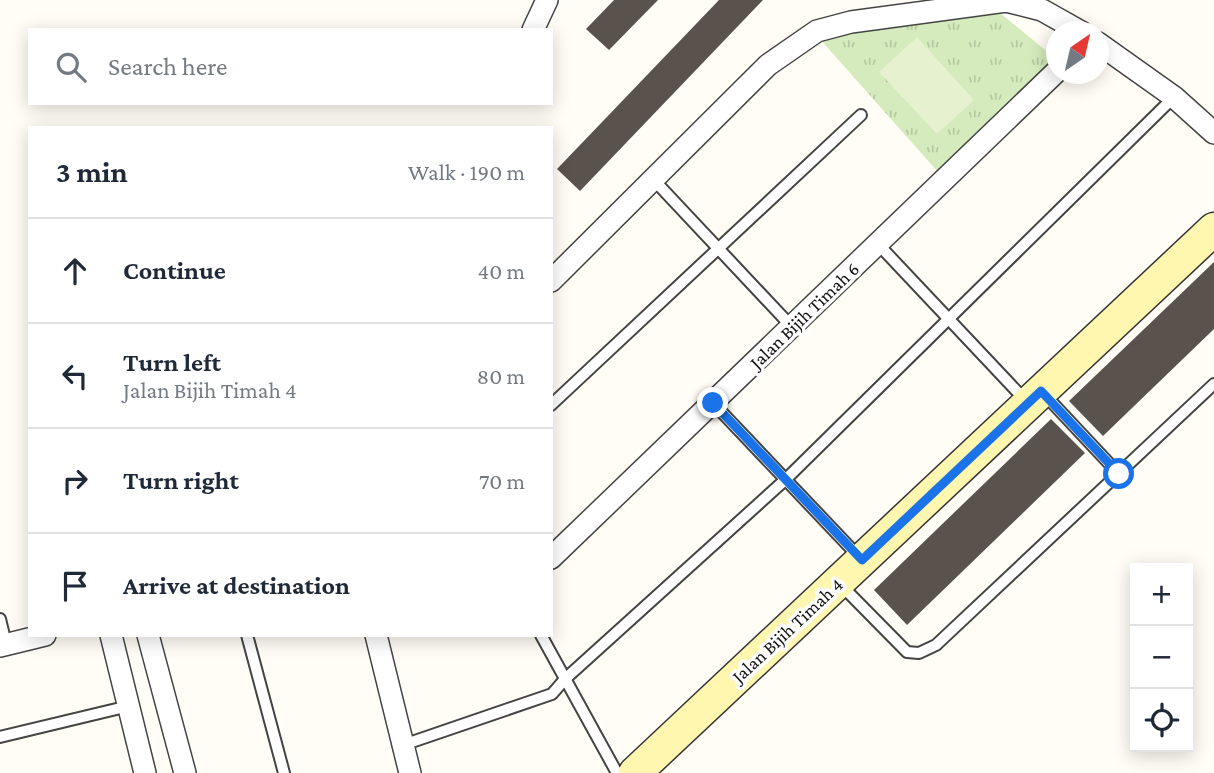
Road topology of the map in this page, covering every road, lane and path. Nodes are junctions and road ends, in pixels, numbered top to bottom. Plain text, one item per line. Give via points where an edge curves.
1 (547, 0) edge
2 (1062, 21) edge
3 (534, 28) edge
4 (1109, 51) edge
5 (1046, 82) edge
6 (1174, 97) junction
7 (861, 115) dead end
8 (1214, 133) edge
9 (653, 179) junction
10 (1214, 229) edge
11 (878, 244) junction
12 (718, 249) junction
13 (553, 279) edge
14 (950, 320) junction
15 (792, 327) junction
16 (1214, 384) edge
17 (1035, 397) junction
18 (553, 403) edge
19 (713, 403) junction
20 (1119, 474) junction
21 (785, 480) junction
22 (553, 556) edge
23 (862, 560) junction
24 (838, 582) junction
25 (0, 618) edge
26 (37, 637) edge
27 (112, 637) edge
28 (149, 637) edge
29 (248, 637) edge
30 (376, 637) edge
31 (542, 637) edge
32 (3, 645) edge
33 (565, 679) junction
34 (129, 706) junction
35 (0, 737) edge
36 (403, 745) junction
37 (145, 773) edge
38 (184, 773) edge
39 (284, 773) edge
40 (410, 773) edge
41 (618, 773) edge
42 (635, 773) edge

1 - 3 street
2 - 9 street via 1042,10 1006,1 850,22 817,31 768,65
4 - 6 street
5 - 11 street, Jalan Bijih Timah 6
6 - 8 street
6 - 14 lane
7 - 12 lane
9 - 12 lane
9 - 13 street
10 - 17 street, Jalan Bijih Timah 4
11 - 14 lane
11 - 15 street, Jalan Bijih Timah 6
12 - 15 lane
12 - 18 lane
14 - 17 lane
14 - 21 lane
15 - 19 street, Jalan Bijih Timah 6
16 - 20 lane
17 - 20 lane
17 - 23 street, Jalan Bijih Timah 4
19 - 21 lane
19 - 22 street, Jalan Bijih Timah 6
20 - 24 lane via 936,645 919,653 907,652
21 - 23 lane
21 - 33 lane
23 - 24 street, Jalan Bijih Timah 4
24 - 42 street, Jalan Bijih Timah 4
25 - 32 lane
26 - 32 street
27 - 34 street
28 - 38 street
29 - 39 lane
30 - 36 street
31 - 33 lane
33 - 36 lane via 552,694
33 - 41 lane
34 - 35 lane
34 - 37 street
36 - 40 street

